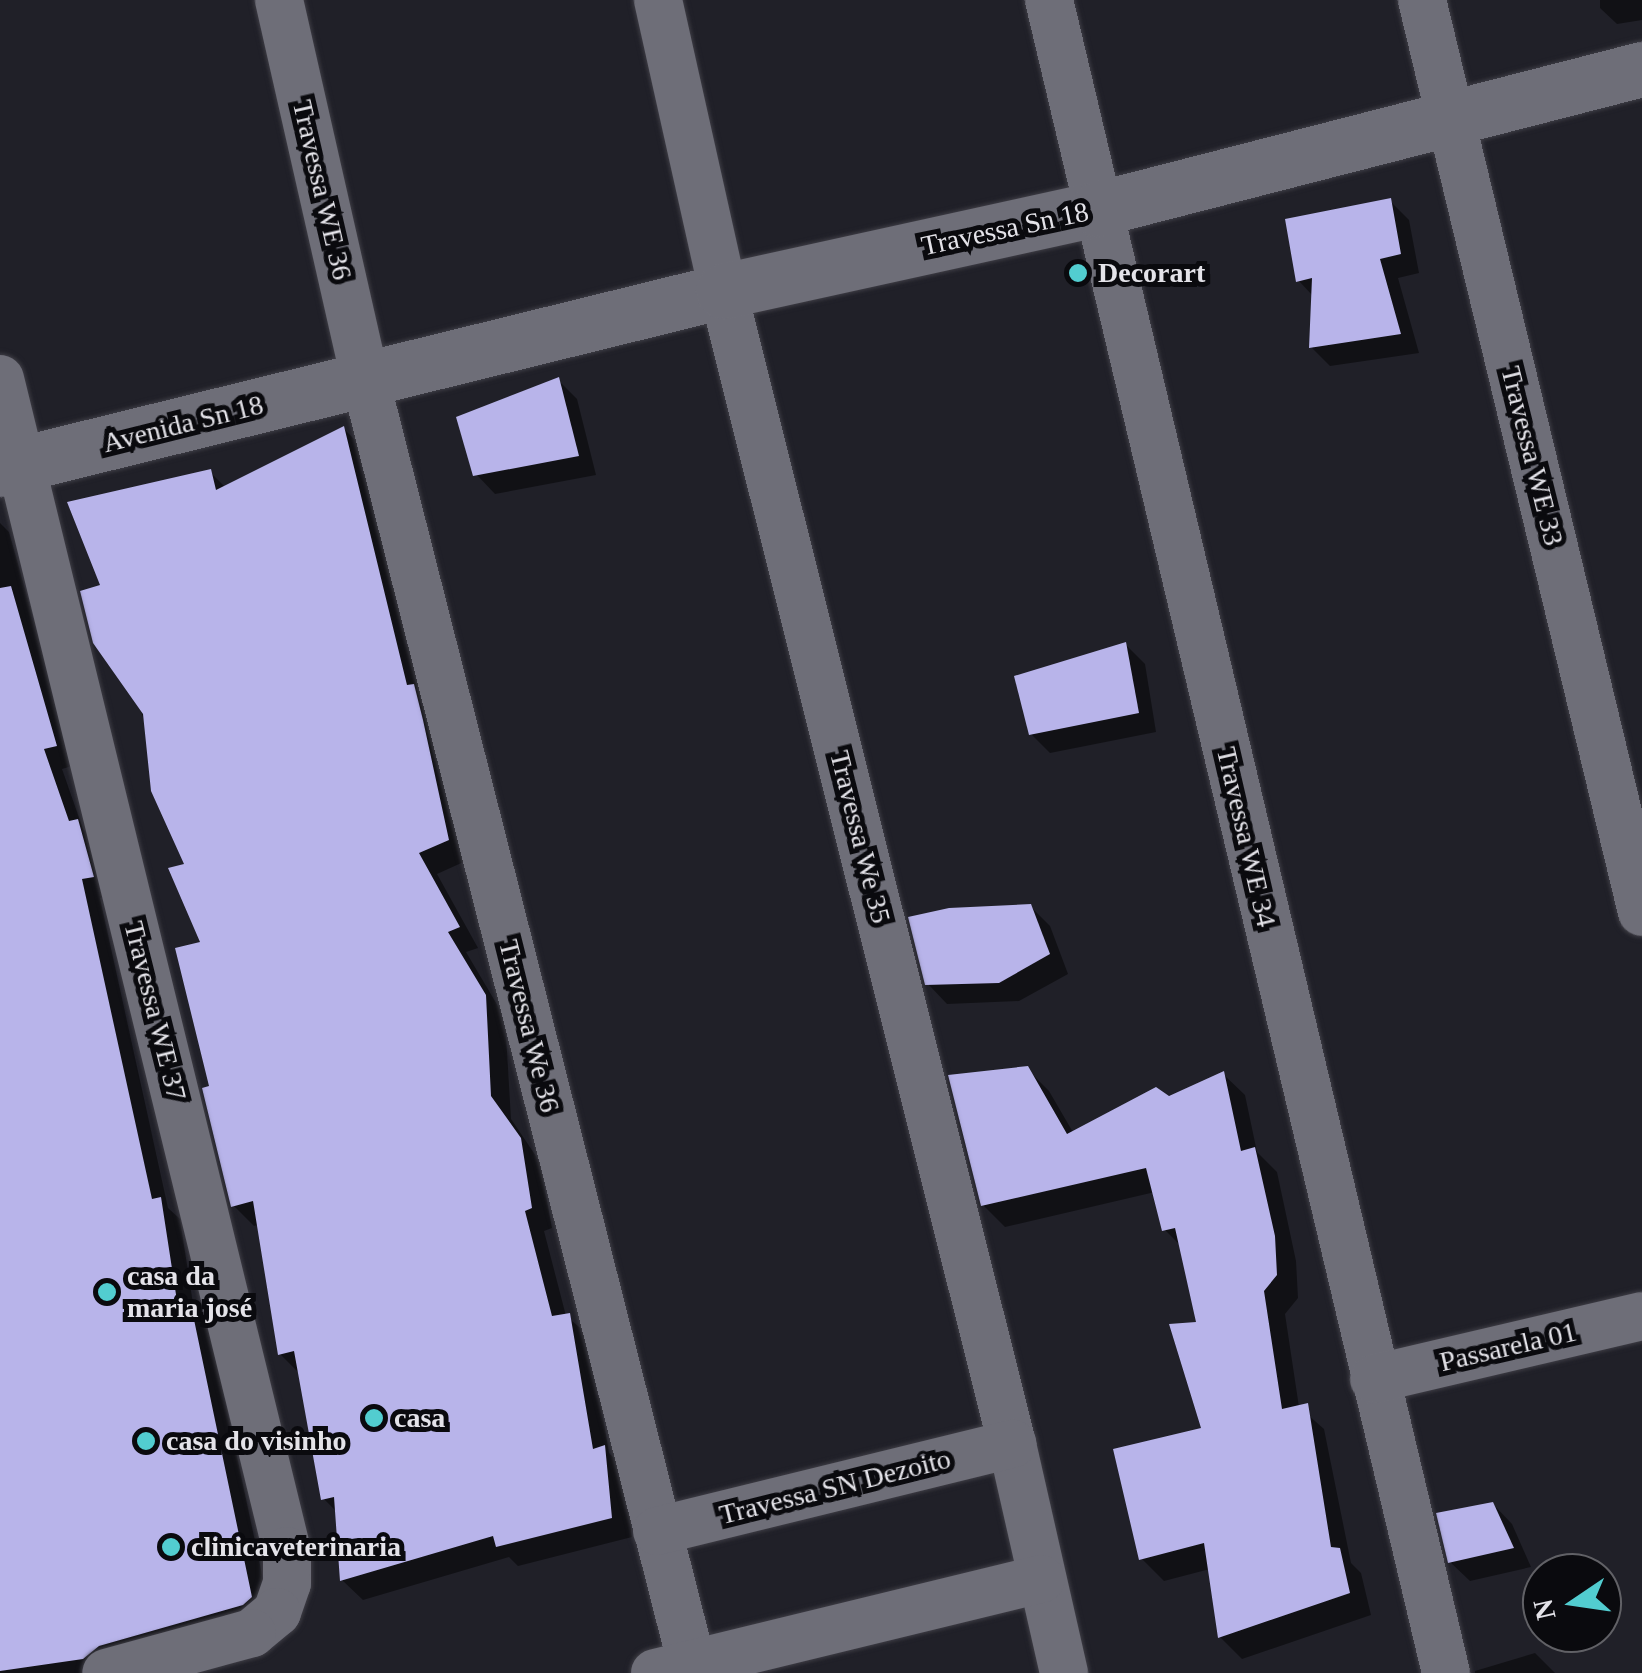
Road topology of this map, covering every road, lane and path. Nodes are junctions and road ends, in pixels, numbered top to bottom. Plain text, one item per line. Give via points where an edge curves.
1 (279, 0) edge
2 (658, 0) edge
3 (1050, 0) edge
4 (1422, 0) edge
5 (1642, 69) edge
6 (1449, 117) junction
7 (1097, 209) junction
8 (723, 292) junction
9 (366, 379) junction
10 (0, 380) edge
11 (10, 466) edge
12 (1642, 912) edge
13 (1642, 1316) edge
14 (1374, 1379) junction
15 (1012, 1444) junction
16 (657, 1531) junction
17 (1041, 1579) junction
18 (681, 1670) edge
19 (106, 1673) edge
20 (1064, 1673) edge
21 (1446, 1673) edge

1 - 9 street, Travessa WE 36
2 - 8 street, Travessa We 35
3 - 7 street, Travessa WE 34
4 - 6 street, Travessa WE 33
5 - 6 street, Travessa Sn 18
6 - 7 street, Travessa Sn 18
6 - 12 street, Travessa WE 33
7 - 8 street, Travessa Sn 18
7 - 14 street, Travessa WE 34
8 - 9 street, Travessa Sn 18
8 - 15 street, Travessa We 35
9 - 11 street, Avenida Sn 18
9 - 16 street, Travessa We 36
10 - 11 street, Travessa WE 37
11 - 19 street, Travessa WE 37 via 287,1551 287,1584 276,1612 252,1633
13 - 14 street, Passarela 01
14 - 21 street, Travessa WE 34
15 - 16 street, Travessa SN Dezoito
15 - 17 street, Travessa We 35
16 - 18 street, Travessa We 36
17 - 18 street
17 - 20 street, Travessa We 35

